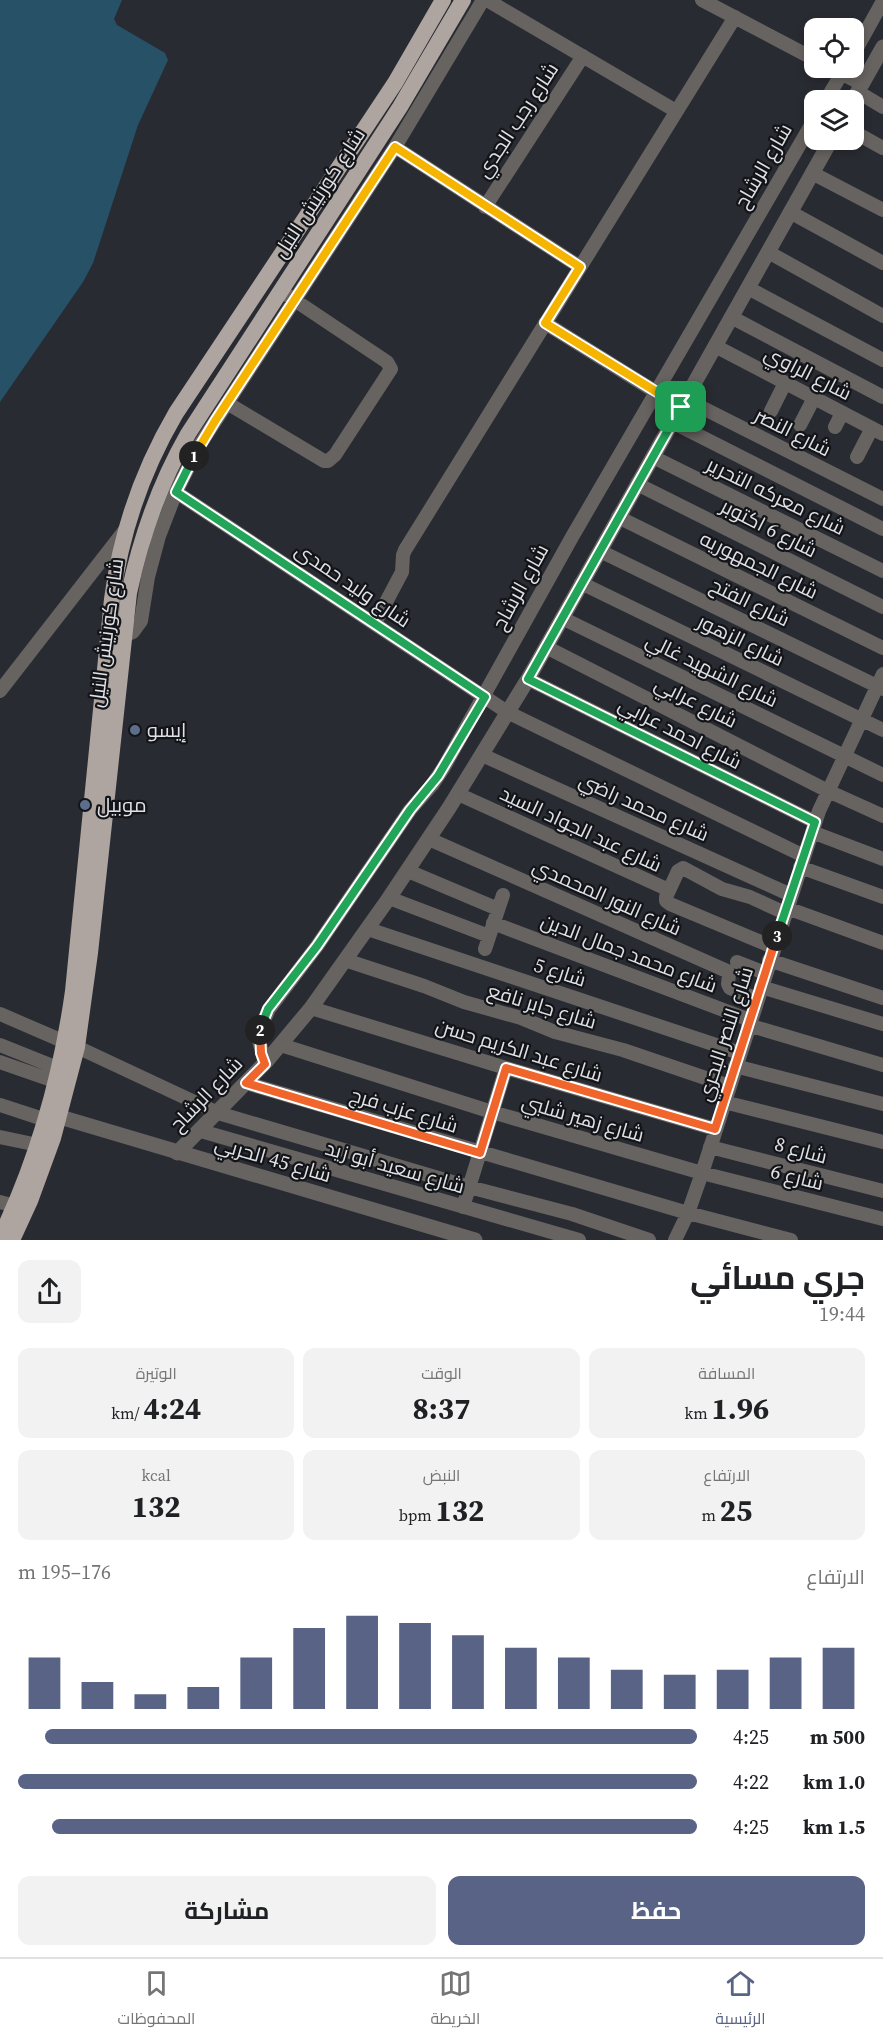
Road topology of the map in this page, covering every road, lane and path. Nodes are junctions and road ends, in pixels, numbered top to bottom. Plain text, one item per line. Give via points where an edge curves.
1 (443, 0) edge
2 (463, 0) edge
3 (485, 0) edge
4 (702, 0) edge
5 (883, 2) edge
6 (735, 17) junction
7 (424, 34) junction
8 (864, 35) edge
9 (439, 43) junction
10 (804, 54) edge
11 (881, 54) edge
12 (583, 56) junction
13 (846, 78) edge
14 (856, 90) edge
15 (859, 90) edge
16 (864, 96) edge
17 (883, 107) edge
18 (676, 111) junction
19 (804, 137) edge
20 (864, 138) edge
21 (395, 147) junction
22 (883, 148) edge
23 (825, 150) edge
24 (812, 173) junction
25 (485, 207) junction
26 (883, 210) edge
27 (790, 213) junction
28 (768, 252) junction
29 (883, 263) edge
30 (580, 267) junction
31 (748, 288) junction
32 (280, 290) junction
33 (295, 300) junction
34 (731, 316) junction
35 (883, 316) edge
36 (545, 323) junction
37 (715, 346) junction
38 (883, 360) edge
39 (786, 383) junction
40 (655, 392) junction
41 (883, 397) edge
42 (814, 398) junction
43 (227, 403) junction
44 (683, 403) junction
45 (771, 411) dead end
46 (842, 413) junction
47 (672, 422) junction
48 (800, 425) dead end
49 (835, 427) dead end
50 (878, 431) edge
51 (652, 457) junction
52 (857, 457) dead end
53 (638, 483) junction
54 (176, 492) junction
55 (883, 499) edge
56 (618, 517) junction
57 (883, 529) edge
58 (125, 530) junction
59 (600, 551) junction
60 (883, 571) edge
61 (581, 583) junction
62 (883, 607) edge
63 (562, 618) junction
64 (375, 623) junction
65 (123, 636) junction
66 (546, 647) junction
67 (883, 648) edge
68 (528, 679) junction
69 (881, 683) edge
70 (0, 691) edge
71 (485, 697) junction
72 (507, 712) junction
73 (862, 720) junction
74 (883, 730) edge
75 (482, 755) junction
76 (844, 757) junction
77 (883, 775) edge
78 (828, 791) junction
79 (458, 794) junction
80 (883, 816) edge
81 (813, 827) junction
82 (429, 839) junction
83 (883, 859) edge
84 (802, 861) junction
85 (408, 871) junction
86 (669, 890) junction
87 (883, 897) edge
88 (390, 898) junction
89 (787, 905) junction
90 (368, 929) junction
91 (489, 936) junction
92 (883, 943) edge
93 (345, 960) junction
94 (737, 962) dead end
95 (765, 973) junction
96 (883, 998) edge
97 (311, 1008) junction
98 (0, 1014) edge
99 (749, 1023) junction
100 (883, 1024) edge
101 (0, 1045) edge
102 (71, 1045) junction
103 (281, 1045) junction
104 (737, 1059) junction
105 (0, 1062) edge
106 (265, 1064) junction
107 (883, 1065) edge
108 (506, 1068) junction
109 (58, 1076) junction
110 (246, 1083) junction
111 (729, 1086) junction
112 (724, 1102) junction
113 (883, 1104) edge
114 (0, 1105) edge
115 (492, 1112) junction
116 (218, 1113) junction
117 (53, 1118) junction
118 (715, 1129) junction
119 (201, 1131) junction
120 (0, 1137) edge
121 (883, 1143) edge
122 (38, 1145) junction
123 (710, 1147) junction
124 (177, 1153) junction
125 (480, 1153) junction
126 (702, 1173) junction
127 (469, 1186) junction
128 (883, 1191) edge
129 (7, 1204) edge
130 (463, 1207) junction
131 (688, 1213) junction
132 (883, 1219) edge
133 (0, 1238) edge
134 (12, 1240) edge
135 (475, 1240) edge
136 (579, 1240) edge
137 (649, 1240) edge
138 (675, 1240) edge
139 (791, 1240) edge

1 - 7 highway, شارع كورنيش النيل
2 - 9 highway, شارع كورنيش النيل
3 - 12 street
3 - 21 street
4 - 6 street
5 - 8 street
6 - 10 street
6 - 18 street
7 - 9 highway
7 - 58 highway, شارع كورنيش النيل via 176,413 148,465
9 - 32 highway, شارع كورنيش النيل
11 - 15 street
12 - 18 street
12 - 25 street, شارع رجب الجدي
13 - 14 street
16 - 17 street
18 - 30 street
19 - 40 street, شارع الرشاح
20 - 22 street
21 - 25 street
21 - 33 street
23 - 24 street, شارع الرشاح
24 - 26 street
24 - 27 street, شارع الرشاح
25 - 30 street
27 - 28 street, شارع الرشاح
27 - 29 street
28 - 31 street, شارع الرشاح
28 - 35 street
30 - 36 street
31 - 34 street, شارع الرشاح
31 - 38 street
32 - 33 street
32 - 65 highway, شارع كورنيش النيل via 188,434 163,482 135,565
33 - 43 street
33 - 43 street via 390,365 335,455 324,461
34 - 37 street, شارع الرشاح
34 - 41 street
36 - 40 street, شارع النصر
36 - 64 street via 405,550 402,572
37 - 39 street, شارع الراوي
37 - 44 street, شارع الرشاح
39 - 42 street, شارع الراوي
39 - 45 street
40 - 44 street, شارع النصر
40 - 71 street, شارع الرشاح
42 - 46 street, شارع الراوي
42 - 48 street
43 - 54 street
44 - 47 street, شارع الرشاح
44 - 55 street, شارع النصر
46 - 49 street
46 - 50 street, شارع الراوي
47 - 51 street, شارع الرشاح
47 - 57 street
50 - 52 street
51 - 53 street, شارع الرشاح
51 - 60 street, شارع معركه التحرير
53 - 56 street, شارع الرشاح
53 - 62 street, شارع 6 اكتوبر
54 - 64 street, شارع وليد حمدى
54 - 65 street via 152,558 141,621 136,630
56 - 59 street, شارع الرشاح
56 - 67 street, شارع الجمهوريه
58 - 70 street
58 - 102 highway, شارع كورنيش النيل via 112,599
59 - 61 street, شارع الرشاح
59 - 69 street, شارع الفتح
61 - 63 street, شارع الرشاح
61 - 73 street, شارع الزهور
63 - 66 street, شارع الرشاح
63 - 76 street, شارع الشهيد غالي
64 - 71 street, شارع وليد حمدى
65 - 102 highway, شارع كورنيش النيل via 90,953
66 - 68 street, شارع الرشاح
66 - 78 street, شارع عرابي
68 - 72 street, شارع الرشاح
68 - 81 street, شارع احمد عرابي
69 - 73 street, شارع النصر البحري
71 - 72 street, شارع وليد حمدى
71 - 106 street, شارع الرشاح via 438,776 268,1009 259,1041
72 - 75 street, شارع الرشاح
72 - 84 street, شارع وليد حمدى
73 - 74 street, شارع الزهور
73 - 76 street, شارع النصر البحري
75 - 79 street, شارع الرشاح
75 - 89 street, شارع محمد راضي
76 - 77 street, شارع الشهيد غالي
76 - 78 street, شارع النصر البحري
78 - 80 street, شارع عرابي
78 - 81 street, شارع النصر البحري
79 - 82 street, شارع الرشاح
79 - 86 street, شارع عبد الجواد السيد
81 - 83 street, شارع احمد عرابي
81 - 84 street, شارع النصر البحري
82 - 85 street, شارع الرشاح
82 - 95 street, شارع النور المحمدي via 726,970 730,988
84 - 87 street, شارع وليد حمدى
84 - 89 street, شارع النصر البحري
85 - 88 street, شارع الرشاح
85 - 91 street via 501,902
86 - 89 street via 683,868 722,889
86 - 95 street, شارع عبد الجواد السيد via 665,899 668,903
88 - 90 street, شارع الرشاح
88 - 91 street, شارع محمد جمال الدين
89 - 92 street
89 - 95 street, شارع النصر البحري
90 - 93 street, شارع الرشاح
90 - 104 street, شارع 5
91 - 99 street, شارع محمد جمال الدين
93 - 97 street, شارع الرشاح
93 - 111 street, شارع جابر نافع
94 - 95 street
95 - 96 street
95 - 99 street, شارع النصر البحري
95 - 100 street
97 - 103 street, شارع الرشاح
97 - 108 street, شارع عبد الكريم حسن
98 - 102 street
99 - 104 street, شارع النصر البحري
99 - 107 street, شارع محمد جمال الدين
101 - 109 street
102 - 109 highway, شارع كورنيش النيل
102 - 116 street
102 - 117 highway, شارع كورنيش النيل
103 - 106 street, شارع الرشاح
103 - 115 street, شارع زهير شلبي
104 - 111 street, شارع النصر البحري
104 - 113 street, شارع 5
105 - 109 street
106 - 110 street, شارع الرشاح
108 - 115 street
108 - 118 street, شارع عبد الكريم حسن
109 - 117 highway, شارع كورنيش النيل
110 - 116 street, شارع الرشاح
110 - 125 street, شارع عزب فرج
111 - 112 street, شارع النصر البحري
112 - 118 street, شارع النصر البحري
112 - 121 street
114 - 117 street
115 - 125 street
115 - 126 street, شارع زهير شلبي
116 - 119 street, شارع الرشاح
116 - 127 street
117 - 122 highway, شارع كورنيش النيل
117 - 124 street, شارع 45 الحربي
117 - 134 highway, شارع كورنيش النيل via 37,1182
118 - 123 street, شارع النصر البحري
119 - 124 street, شارع الرشاح
119 - 130 street, شارع سعيد أبو زيد
120 - 122 street
122 - 129 highway, شارع كورنيش النيل
123 - 126 street, شارع النصر البحري
123 - 128 street, شارع 8
124 - 135 street, شارع 45 الحربي
125 - 127 street
125 - 131 street, شارع عزب فرج
126 - 131 street, شارع النصر البحري
126 - 132 street, شارع 6
127 - 130 street
127 - 137 street
129 - 133 highway, شارع كورنيش النيل
130 - 136 street, شارع سعيد أبو زيد
131 - 138 street, شارع النصر البحري
131 - 139 street, شارع عزب فرج

